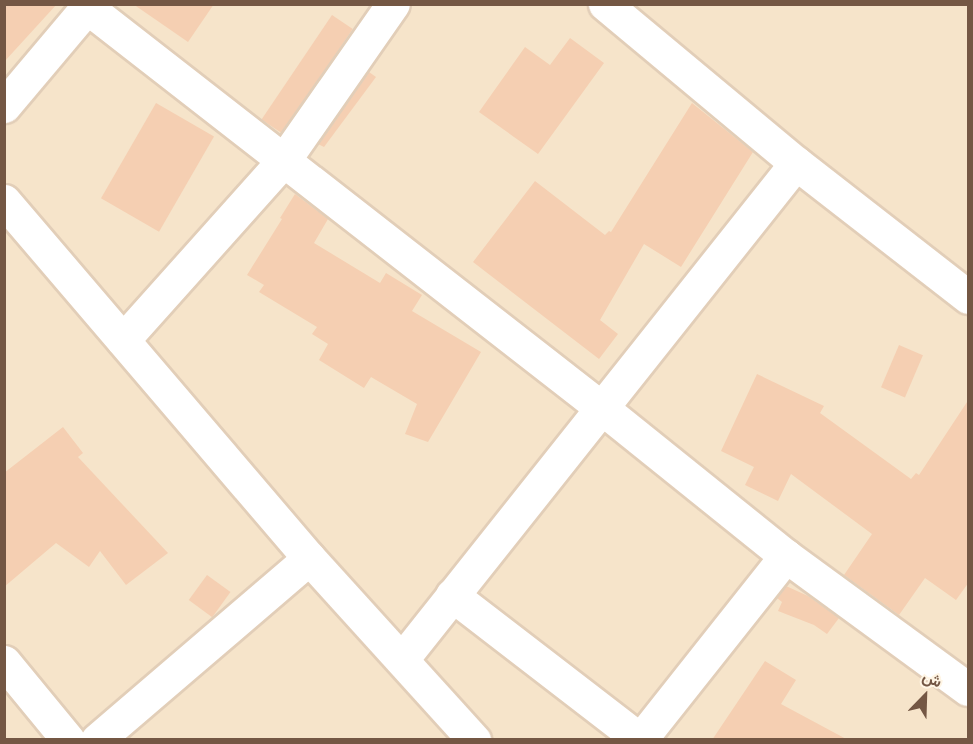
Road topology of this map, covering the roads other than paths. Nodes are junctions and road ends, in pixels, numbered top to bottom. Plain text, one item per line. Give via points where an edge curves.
1 (393, 4) edge
2 (605, 4) edge
3 (89, 6) edge
4 (4, 106) edge
5 (284, 160) junction
6 (796, 163) junction
7 (4, 201) edge
8 (969, 297) edge
9 (123, 340) junction
10 (603, 409) junction
11 (786, 556) junction
12 (309, 558) junction
13 (452, 596) junction
14 (403, 658) junction
15 (4, 662) edge
16 (969, 689) edge
17 (68, 740) edge
18 (97, 740) edge
19 (474, 740) edge
20 (640, 740) edge

1 - 5 street
2 - 6 street
3 - 4 street
3 - 5 street
5 - 9 street
5 - 10 street
6 - 8 street
6 - 10 street
7 - 9 street
9 - 12 street
10 - 11 street
10 - 13 street
11 - 16 street
11 - 20 street
12 - 14 street
12 - 18 street
13 - 14 street
13 - 20 street
14 - 19 street
15 - 17 street

